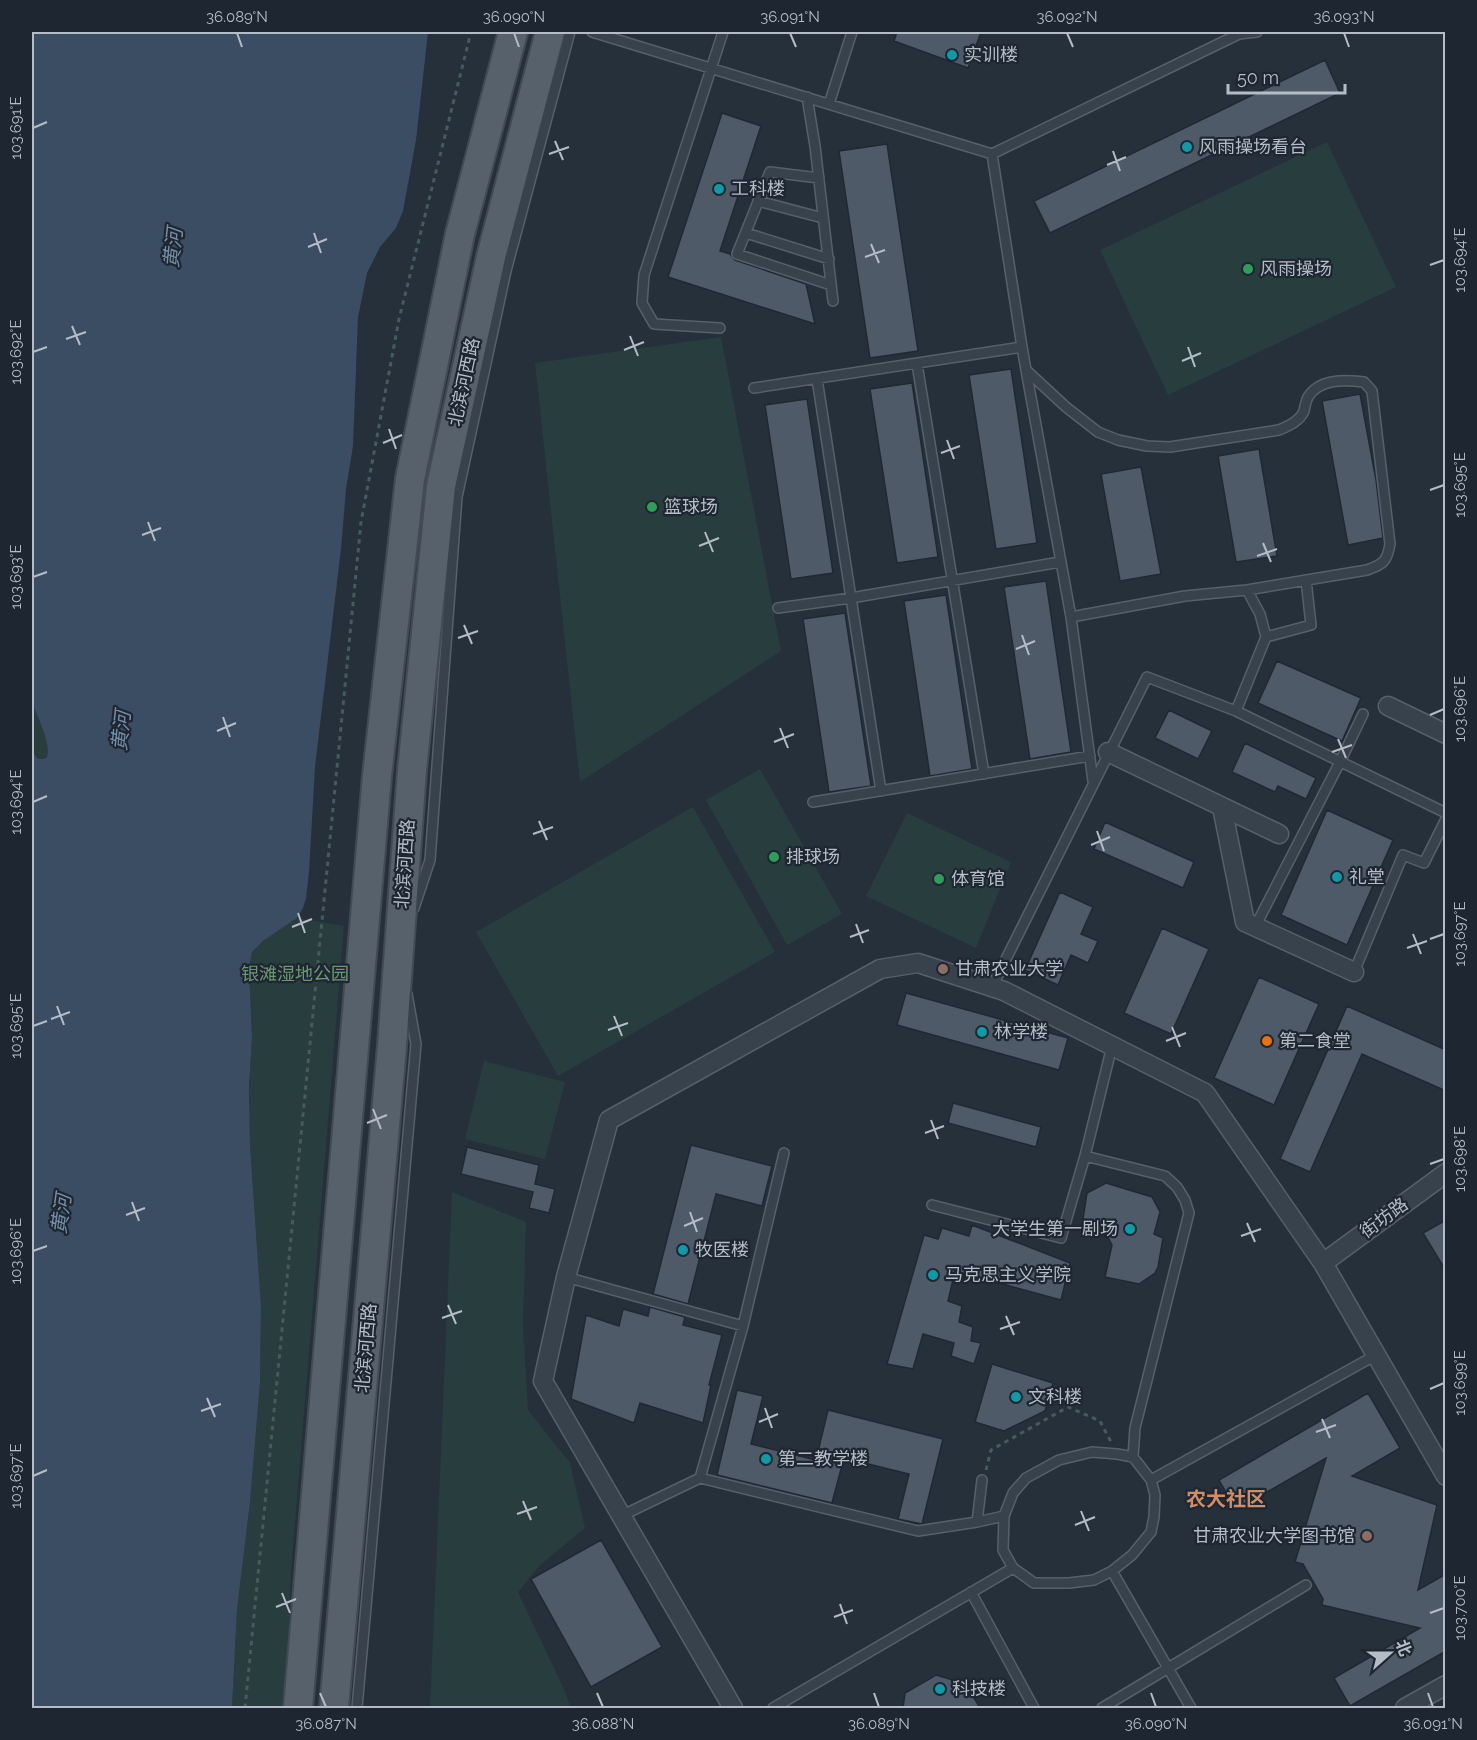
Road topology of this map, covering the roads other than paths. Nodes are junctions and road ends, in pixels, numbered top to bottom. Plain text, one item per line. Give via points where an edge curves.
1 (513, 32) edge
2 (550, 32) edge
3 (570, 32) edge
4 (592, 32) edge
5 (723, 32) edge
6 (852, 32) edge
7 (1257, 32) edge
8 (710, 68) junction
9 (807, 97) junction
10 (828, 104) junction
11 (992, 154) junction
12 (819, 178) junction
13 (758, 201) junction
14 (823, 218) junction
15 (746, 233) junction
16 (828, 259) junction
17 (831, 285) junction
18 (833, 301) dead end
19 (720, 328) dead end
20 (1022, 347) junction
21 (917, 364) junction
22 (1026, 370) junction
23 (817, 379) junction
24 (754, 388) dead end
25 (1060, 562) junction
26 (952, 580) junction
27 (1306, 580) junction
28 (1247, 590) junction
29 (851, 598) junction
30 (778, 608) dead end
31 (1071, 617) junction
32 (1266, 637) junction
33 (1388, 706) dead end
34 (1236, 711) junction
35 (1363, 714) dead end
36 (1446, 734) edge
37 (1099, 754) junction
38 (1340, 762) junction
39 (984, 774) junction
40 (1093, 782) junction
41 (881, 791) junction
42 (813, 802) dead end
43 (1222, 807) junction
44 (1446, 813) edge
45 (1446, 819) edge
46 (1280, 834) dead end
47 (1255, 927) junction
48 (363, 944) junction
49 (400, 949) junction
50 (1354, 972) joint
51 (992, 987) junction
52 (1112, 1046) junction
53 (784, 1153) dead end
54 (1085, 1156) junction
55 (1446, 1173) edge
56 (932, 1205) dead end
57 (1323, 1263) junction
58 (566, 1277) junction
59 (743, 1326) junction
60 (1376, 1355) junction
61 (1133, 1457) junction
62 (1446, 1476) edge
63 (700, 1478) junction
64 (982, 1480) road end
65 (1152, 1480) junction
66 (621, 1516) junction
67 (1004, 1516) junction
68 (977, 1522) junction
69 (1013, 1568) junction
70 (1112, 1571) junction
71 (1306, 1586) dead end
72 (971, 1592) junction
73 (1168, 1668) junction
74 (1446, 1685) edge
75 (298, 1708) edge
76 (334, 1708) edge
77 (357, 1708) edge
78 (733, 1708) edge
79 (773, 1708) edge
80 (1034, 1708) edge
81 (1102, 1708) edge
82 (1191, 1708) edge
83 (1405, 1708) edge

1 - 48 main road, 北滨河西路 via 460,234 410,479
2 - 49 main road, 北滨河西路 via 491,257 441,486 412,770
3 - 49 lane via 506,271 457,498 430,860
4 - 8 lane
5 - 8 lane
6 - 10 lane
7 - 11 lane via 1239,34
8 - 9 lane
8 - 19 lane via 644,275 642,303 654,324
9 - 10 lane
9 - 12 lane
10 - 11 lane
11 - 20 lane
12 - 13 lane via 770,172
12 - 14 lane
13 - 14 lane
13 - 15 lane
14 - 16 lane
15 - 16 lane
15 - 17 lane via 737,254
16 - 17 lane
17 - 18 lane
20 - 21 lane
20 - 22 lane
21 - 23 lane
21 - 26 lane
22 - 25 lane
22 - 27 lane via 1098,432 1118,440 1170,447 1279,430 1303,414 1308,398 1319,386 1342,379 1364,382 1372,391 1390,544 1387,558 1367,570
23 - 24 lane
23 - 29 lane
25 - 26 lane
25 - 31 lane
26 - 29 lane
26 - 39 lane
27 - 28 lane
27 - 32 lane via 1311,625
28 - 31 lane via 1185,596
28 - 32 lane via 1260,614
29 - 30 lane
29 - 41 lane
31 - 37 lane
32 - 34 lane
33 - 36 street
34 - 37 lane via 1147,677
34 - 38 lane
35 - 38 lane
37 - 39 lane
37 - 40 lane
37 - 40 lane
37 - 43 street
38 - 44 lane
38 - 47 lane
39 - 41 lane
40 - 51 lane
41 - 42 lane
43 - 46 street
43 - 47 street via 1245,922
45 - 50 lane via 1424,863 1403,855
47 - 50 street
48 - 49 main road
48 - 75 main road, 北滨河西路
49 - 76 main road, 北滨河西路
49 - 77 lane via 416,1044
51 - 52 street
51 - 58 street via 918,963 880,969 609,1120
52 - 54 lane
52 - 57 street via 1205,1093
53 - 59 lane
54 - 56 lane via 1061,1238
54 - 61 lane via 1165,1176 1177,1187 1188,1213 1135,1428
55 - 57 street, 街坊路
57 - 60 street
58 - 59 lane
58 - 66 street via 543,1381
59 - 63 lane
60 - 62 street
60 - 65 lane
61 - 65 lane
61 - 67 lane via 1092,1452 1059,1460 1026,1478 1013,1493
63 - 66 lane
63 - 68 lane via 918,1532
64 - 68 lane
65 - 70 lane via 1155,1495 1151,1532
66 - 78 street
67 - 68 lane
67 - 69 lane via 1003,1550
69 - 70 lane via 1034,1583 1094,1580
69 - 72 lane
70 - 73 lane
71 - 73 lane
72 - 79 lane
72 - 80 lane
73 - 81 lane
73 - 82 lane
74 - 83 street

